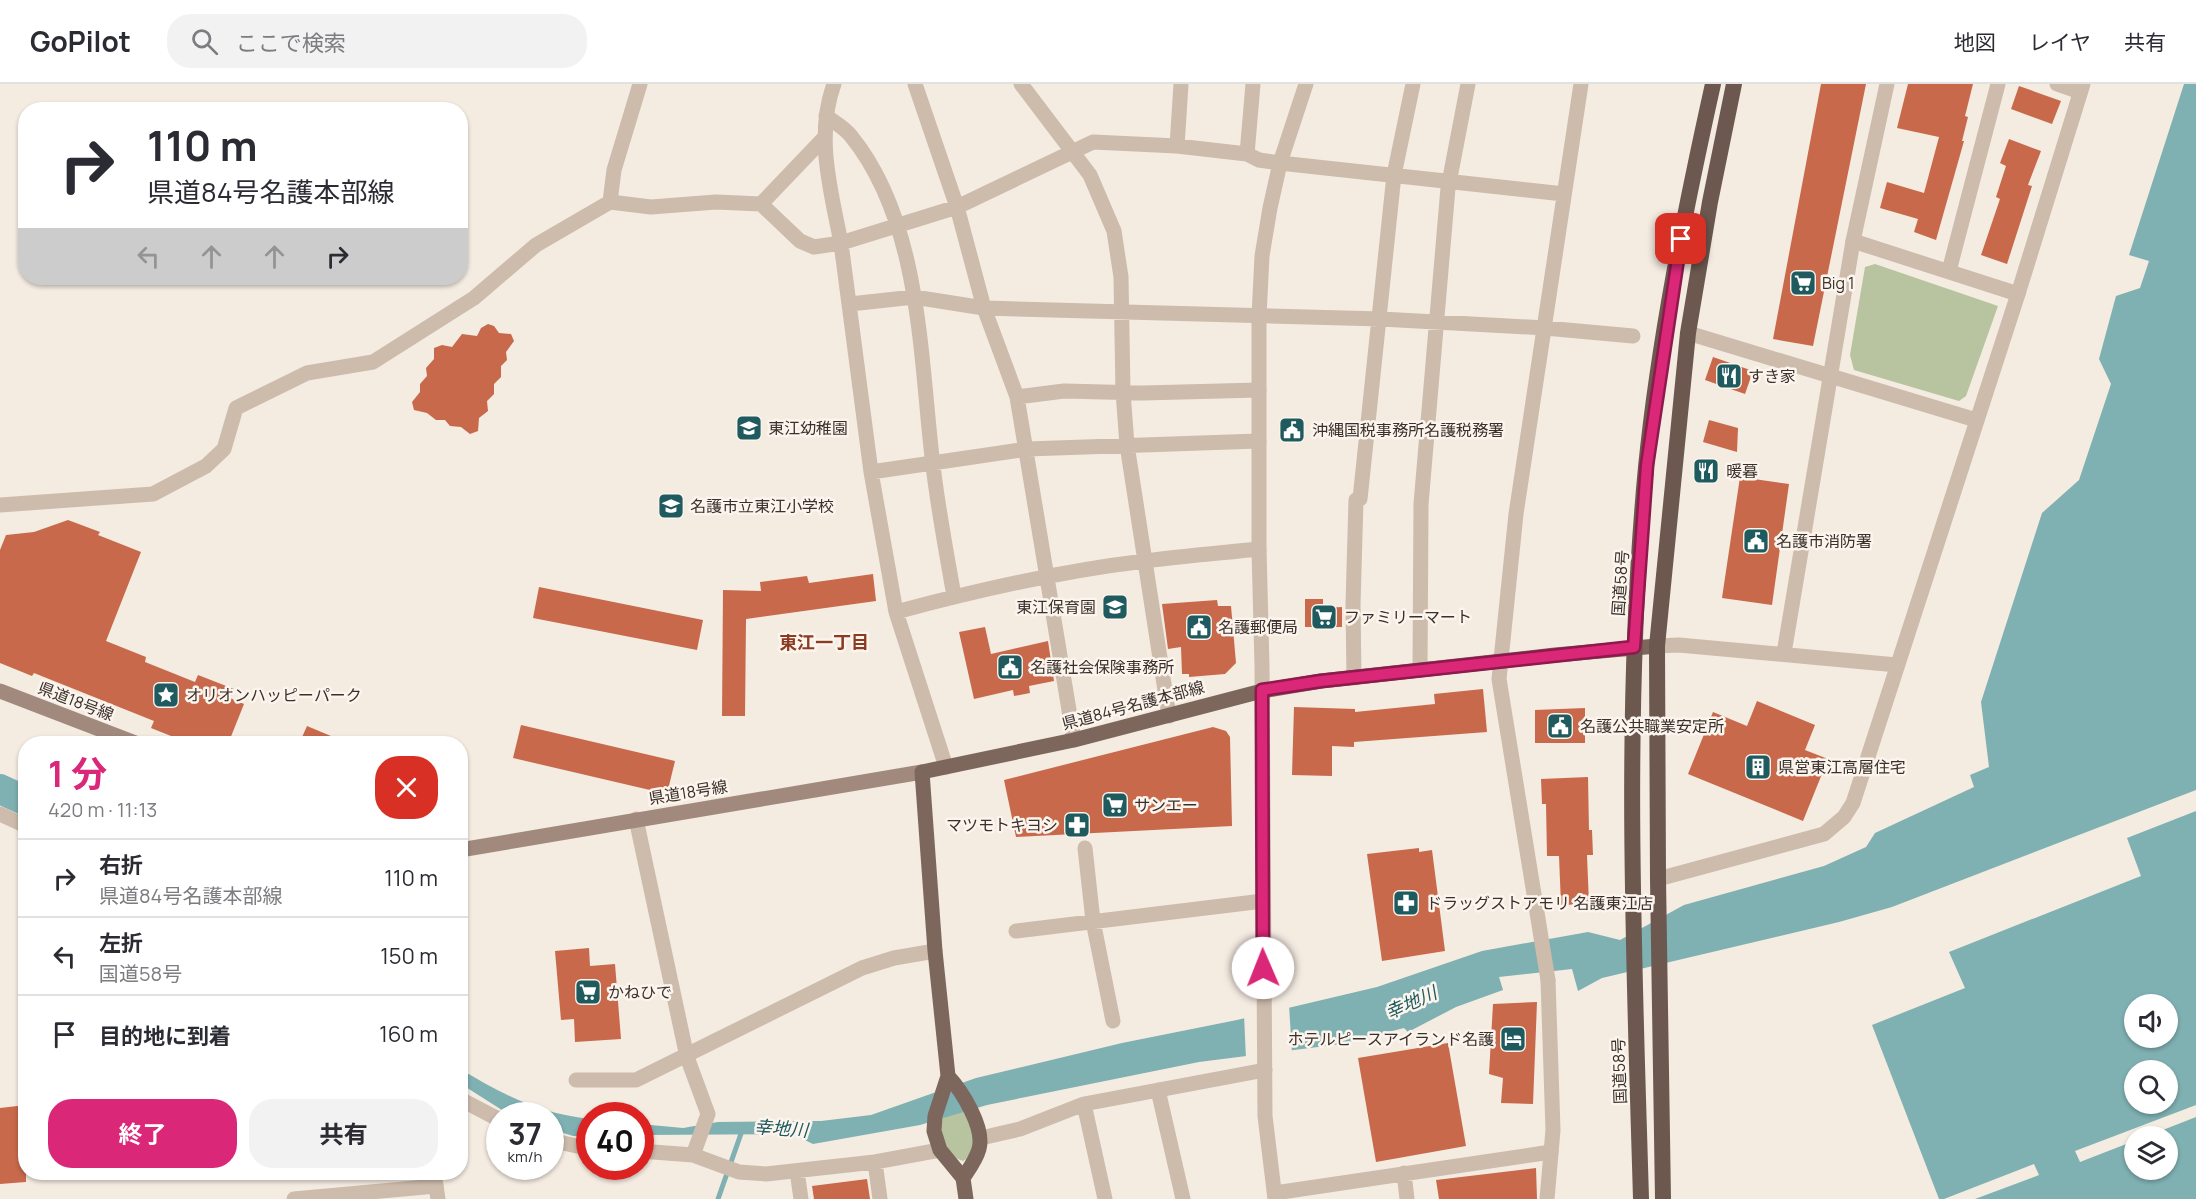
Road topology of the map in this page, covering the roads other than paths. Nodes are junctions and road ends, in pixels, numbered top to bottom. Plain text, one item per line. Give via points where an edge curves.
1 (640, 84) edge
2 (834, 84) edge
3 (915, 84) edge
4 (1021, 84) edge
5 (1181, 84) edge
6 (1253, 84) edge
7 (1306, 84) edge
8 (1413, 84) edge
9 (1468, 84) edge
10 (1581, 84) edge
11 (1713, 84) edge
12 (1734, 84) edge
13 (1887, 84) edge
14 (1998, 84) edge
15 (2057, 84) edge
16 (2081, 88) edge
17 (826, 116) junction
18 (825, 137) junction
19 (1178, 146) junction
20 (1071, 151) junction
21 (1247, 154) junction
22 (1280, 163) junction
23 (1394, 175) junction
24 (1449, 182) junction
25 (1564, 194) junction
26 (610, 202) junction
27 (761, 204) junction
28 (957, 207) junction
29 (898, 226) junction
30 (1852, 241) junction
31 (841, 243) junction
32 (1949, 272) junction
33 (2018, 294) junction
34 (914, 297) junction
35 (850, 304) junction
36 (984, 308) junction
37 (1120, 312) junction
38 (1259, 316) junction
39 (1381, 319) junction
40 (1437, 322) junction
41 (1545, 328) junction
42 (1688, 333) junction
43 (1633, 336) dead end
44 (1830, 376) junction
45 (1259, 390) junction
46 (1122, 392) junction
47 (1017, 397) junction
48 (1976, 420) junction
49 (1259, 441) junction
50 (1127, 445) junction
51 (1028, 449) junction
52 (932, 462) junction
53 (871, 472) junction
54 (0, 505) edge
55 (1259, 549) junction
56 (1144, 561) junction
57 (1048, 577) junction
58 (954, 596) junction
59 (896, 612) junction
60 (1658, 646) junction
61 (1634, 647) junction
62 (1784, 653) junction
63 (1501, 661) junction
64 (1897, 665) junction
65 (1420, 670) junction
66 (1354, 678) junction
67 (1262, 690) junction
68 (0, 691) edge
69 (1169, 716) junction
70 (117, 736) edge
71 (1074, 740) junction
72 (946, 767) junction
73 (922, 772) junction
74 (0, 814) edge
75 (636, 819) junction
76 (18, 822) edge
77 (1085, 848) dead end
78 (468, 849) edge
79 (1658, 879) junction
80 (1263, 901) junction
81 (1093, 921) junction
82 (1016, 931) dead end
83 (935, 951) junction
84 (1113, 1021) dead end
85 (687, 1057) junction
86 (1265, 1066) junction
87 (948, 1076) junction
88 (576, 1080) dead end
89 (1158, 1090) junction
90 (468, 1104) edge
91 (1084, 1104) junction
92 (486, 1113) edge
93 (981, 1138) junction
94 (695, 1150) junction
95 (940, 1150) junction
96 (654, 1151) edge
97 (1551, 1152) junction
98 (875, 1162) junction
99 (797, 1171) junction
100 (1404, 1173) junction
101 (963, 1178) junction
102 (436, 1186) edge
103 (1275, 1196) edge
104 (294, 1199) edge
105 (801, 1199) edge
106 (880, 1199) edge
107 (966, 1199) edge
108 (1105, 1199) edge
109 (1183, 1199) edge
110 (1407, 1199) edge
111 (1547, 1199) edge
112 (1641, 1199) edge
113 (1663, 1199) edge

1 - 26 street via 614,170
2 - 17 street
3 - 28 street
4 - 20 street
5 - 19 street
6 - 21 street
7 - 22 street
8 - 23 street
9 - 24 street
10 - 25 street
11 - 61 highway, 国道58号 via 1666,328 1647,465
12 - 42 highway
13 - 30 street
14 - 32 street
15 - 16 street
16 - 33 street
17 - 18 street
17 - 29 street via 850,135 884,187
18 - 27 street
18 - 31 street
19 - 20 street via 1093,142
19 - 21 street
20 - 28 street
20 - 37 street via 1090,175 1114,231 1121,277
21 - 22 street
22 - 23 street
22 - 38 street via 1262,256
23 - 24 street
23 - 39 street
24 - 25 street
24 - 40 street
25 - 41 street
26 - 27 street via 651,207 716,202
26 - 54 street via 536,245 474,298 373,362 307,373 236,408 224,448 206,466 153,494
27 - 31 street via 800,241 813,247
28 - 29 street
28 - 36 street
29 - 31 street
29 - 34 street
30 - 32 street
30 - 44 street
31 - 35 street
32 - 33 street
33 - 48 street
34 - 35 street
34 - 36 street
34 - 52 street
35 - 53 street
36 - 37 street
36 - 47 street
37 - 38 street
37 - 46 street
38 - 39 street
38 - 45 street
39 - 40 street
39 - 66 street via 1358,500
40 - 41 street
40 - 65 street via 1421,504
41 - 43 street
41 - 63 street via 1516,514
42 - 44 street
42 - 60 highway
44 - 48 street
44 - 62 street
45 - 46 street
45 - 49 street
46 - 47 street via 1064,391
46 - 50 street
47 - 51 street
48 - 64 street
49 - 50 street
49 - 55 street
50 - 51 street
50 - 56 street
51 - 52 street
51 - 57 street
52 - 53 street
52 - 58 street
53 - 59 street
55 - 56 street
55 - 67 street
56 - 57 street
56 - 69 street
57 - 58 street
57 - 71 street
58 - 59 street
59 - 72 street
60 - 61 main road, 県道84号名護本部線
60 - 62 street
60 - 79 highway
61 - 63 main road, 県道84号名護本部線
61 - 112 highway, 国道58号 via 1632,917
62 - 64 street
63 - 65 main road, 県道84号名護本部線
63 - 97 street via 1498,679 1548,980
64 - 79 street via 1853,803 1835,826 1810,839
65 - 66 main road, 県道84号名護本部線
66 - 67 main road, 県道84号名護本部線
67 - 69 main road, 県道84号名護本部線
67 - 80 street
68 - 70 main road, 県道18号線
69 - 71 main road, 県道84号名護本部線
71 - 72 main road, 県道84号名護本部線
72 - 73 main road, 県道84号名護本部線
73 - 75 main road, 県道18号線
73 - 83 main road
74 - 76 street
75 - 78 main road, 県道18号線
75 - 85 street
77 - 81 street
79 - 113 highway
80 - 81 street
80 - 86 street
81 - 82 street
81 - 84 street
83 - 85 street via 862,968
83 - 87 main road
85 - 88 street via 636,1080
85 - 94 street via 708,1114
86 - 89 street
86 - 103 street via 1265,1116
87 - 93 main road via 965,1100
87 - 95 main road via 934,1125
89 - 91 street
89 - 109 street
90 - 92 street
91 - 93 street via 1020,1129
91 - 108 street
93 - 101 main road via 979,1150
94 - 96 street
94 - 99 street via 739,1172
95 - 98 street
95 - 101 main road
97 - 100 street
97 - 111 street
98 - 99 street
98 - 106 street
99 - 105 street
100 - 103 street
100 - 110 street
101 - 107 main road
102 - 104 street

